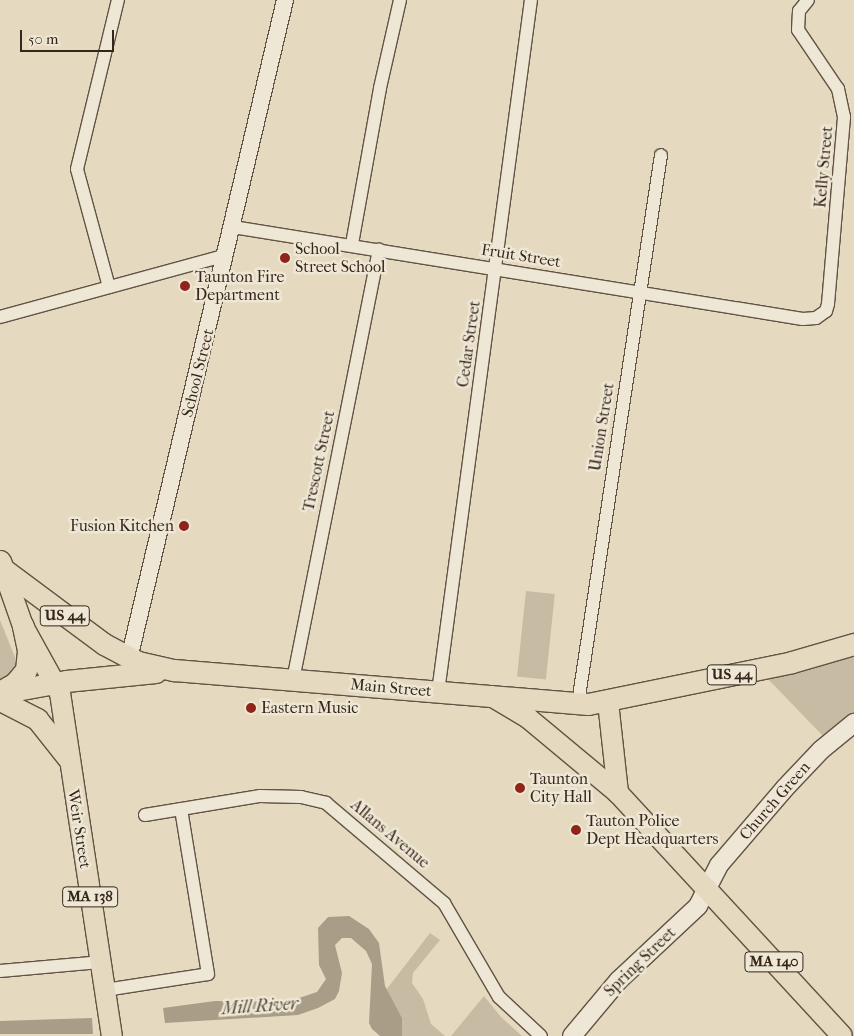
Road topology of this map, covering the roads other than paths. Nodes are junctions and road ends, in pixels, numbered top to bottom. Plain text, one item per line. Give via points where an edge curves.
1 (118, 0) edge
2 (285, 0) edge
3 (400, 0) edge
4 (531, 0) edge
5 (808, 0) edge
6 (849, 128) edge
7 (661, 156) dead end
8 (233, 227) junction
9 (352, 244) junction
10 (379, 249) junction
11 (226, 255) junction
12 (496, 268) junction
13 (109, 287) junction
14 (640, 292) junction
15 (0, 317) edge
16 (803, 319) joint
17 (2, 565) edge
18 (23, 626) junction
19 (854, 644) edge
20 (129, 659) junction
21 (174, 670) junction
22 (89, 678) junction
23 (293, 680) junction
24 (56, 682) junction
25 (0, 692) edge
26 (438, 692) junction
27 (489, 696) junction
28 (0, 700) edge
29 (608, 702) junction
30 (578, 704) junction
31 (854, 723) edge
32 (613, 744) junction
33 (575, 757) junction
34 (68, 758) junction
35 (618, 794) junction
36 (181, 809) junction
37 (144, 815) dead end
38 (707, 888) junction
39 (100, 962) junction
40 (0, 971) edge
41 (105, 990) junction
42 (112, 1036) edge
43 (542, 1036) edge
44 (572, 1036) edge
45 (842, 1036) edge

1 - 13 street via 76,169
2 - 8 street, School Street
3 - 9 street via 380,88
4 - 12 street, Cedar Street
5 - 6 street, Kelly Street via 798,13 798,30 842,98
6 - 16 street, Kelly Street via 828,304 820,316
7 - 14 street, Union Street
8 - 9 street, Fruit Street
8 - 11 street, School Street
9 - 10 street, Fruit Street
10 - 12 street, Fruit Street
10 - 23 street, Trescott Street
11 - 13 street
11 - 20 street, School Street
12 - 14 street, Fruit Street
12 - 26 street, Cedar Street
13 - 15 street
14 - 16 street, Fruit Street
14 - 30 street, Union Street
17 - 18 main road, MA 138
17 - 20 highway, Main Street / US 44 via 104,644
18 - 24 main road, MA 138
18 - 25 highway via 28,650 26,670 15,683
19 - 29 highway, US 44 via 792,662
20 - 21 highway, Main Street / US 44
20 - 22 highway via 115,671
21 - 22 highway, Main Street / US 44
21 - 23 highway, Main Street / US 44
22 - 24 highway, Main Street / US 44
23 - 26 highway, Main Street / US 44
24 - 25 highway, US 44
24 - 34 main road, Weir Street / MA 138
26 - 27 highway, Main Street / US 44
27 - 30 highway, Main Street / US 44
27 - 33 main road, MA 140 via 528,718
28 - 34 highway, MA 138 via 37,719
29 - 30 highway, Main Street / US 44
29 - 32 main road
31 - 38 main road, Church Green via 828,744 785,788 719,866
32 - 33 main road via 599,760 586,761
32 - 35 main road
33 - 35 main road, MA 140
34 - 39 main road, Weir Street / MA 138
35 - 38 main road, MA 140
36 - 37 street, Allans Avenue
36 - 41 street via 208,974
36 - 43 street, Allans Avenue via 260,796 301,797 326,803 444,903 494,991
38 - 44 main road, Spring Street via 695,910 619,980
38 - 45 main road, MA 140
39 - 40 street
39 - 41 main road, Weir Street / MA 138
41 - 42 main road, Weir Street / MA 138

